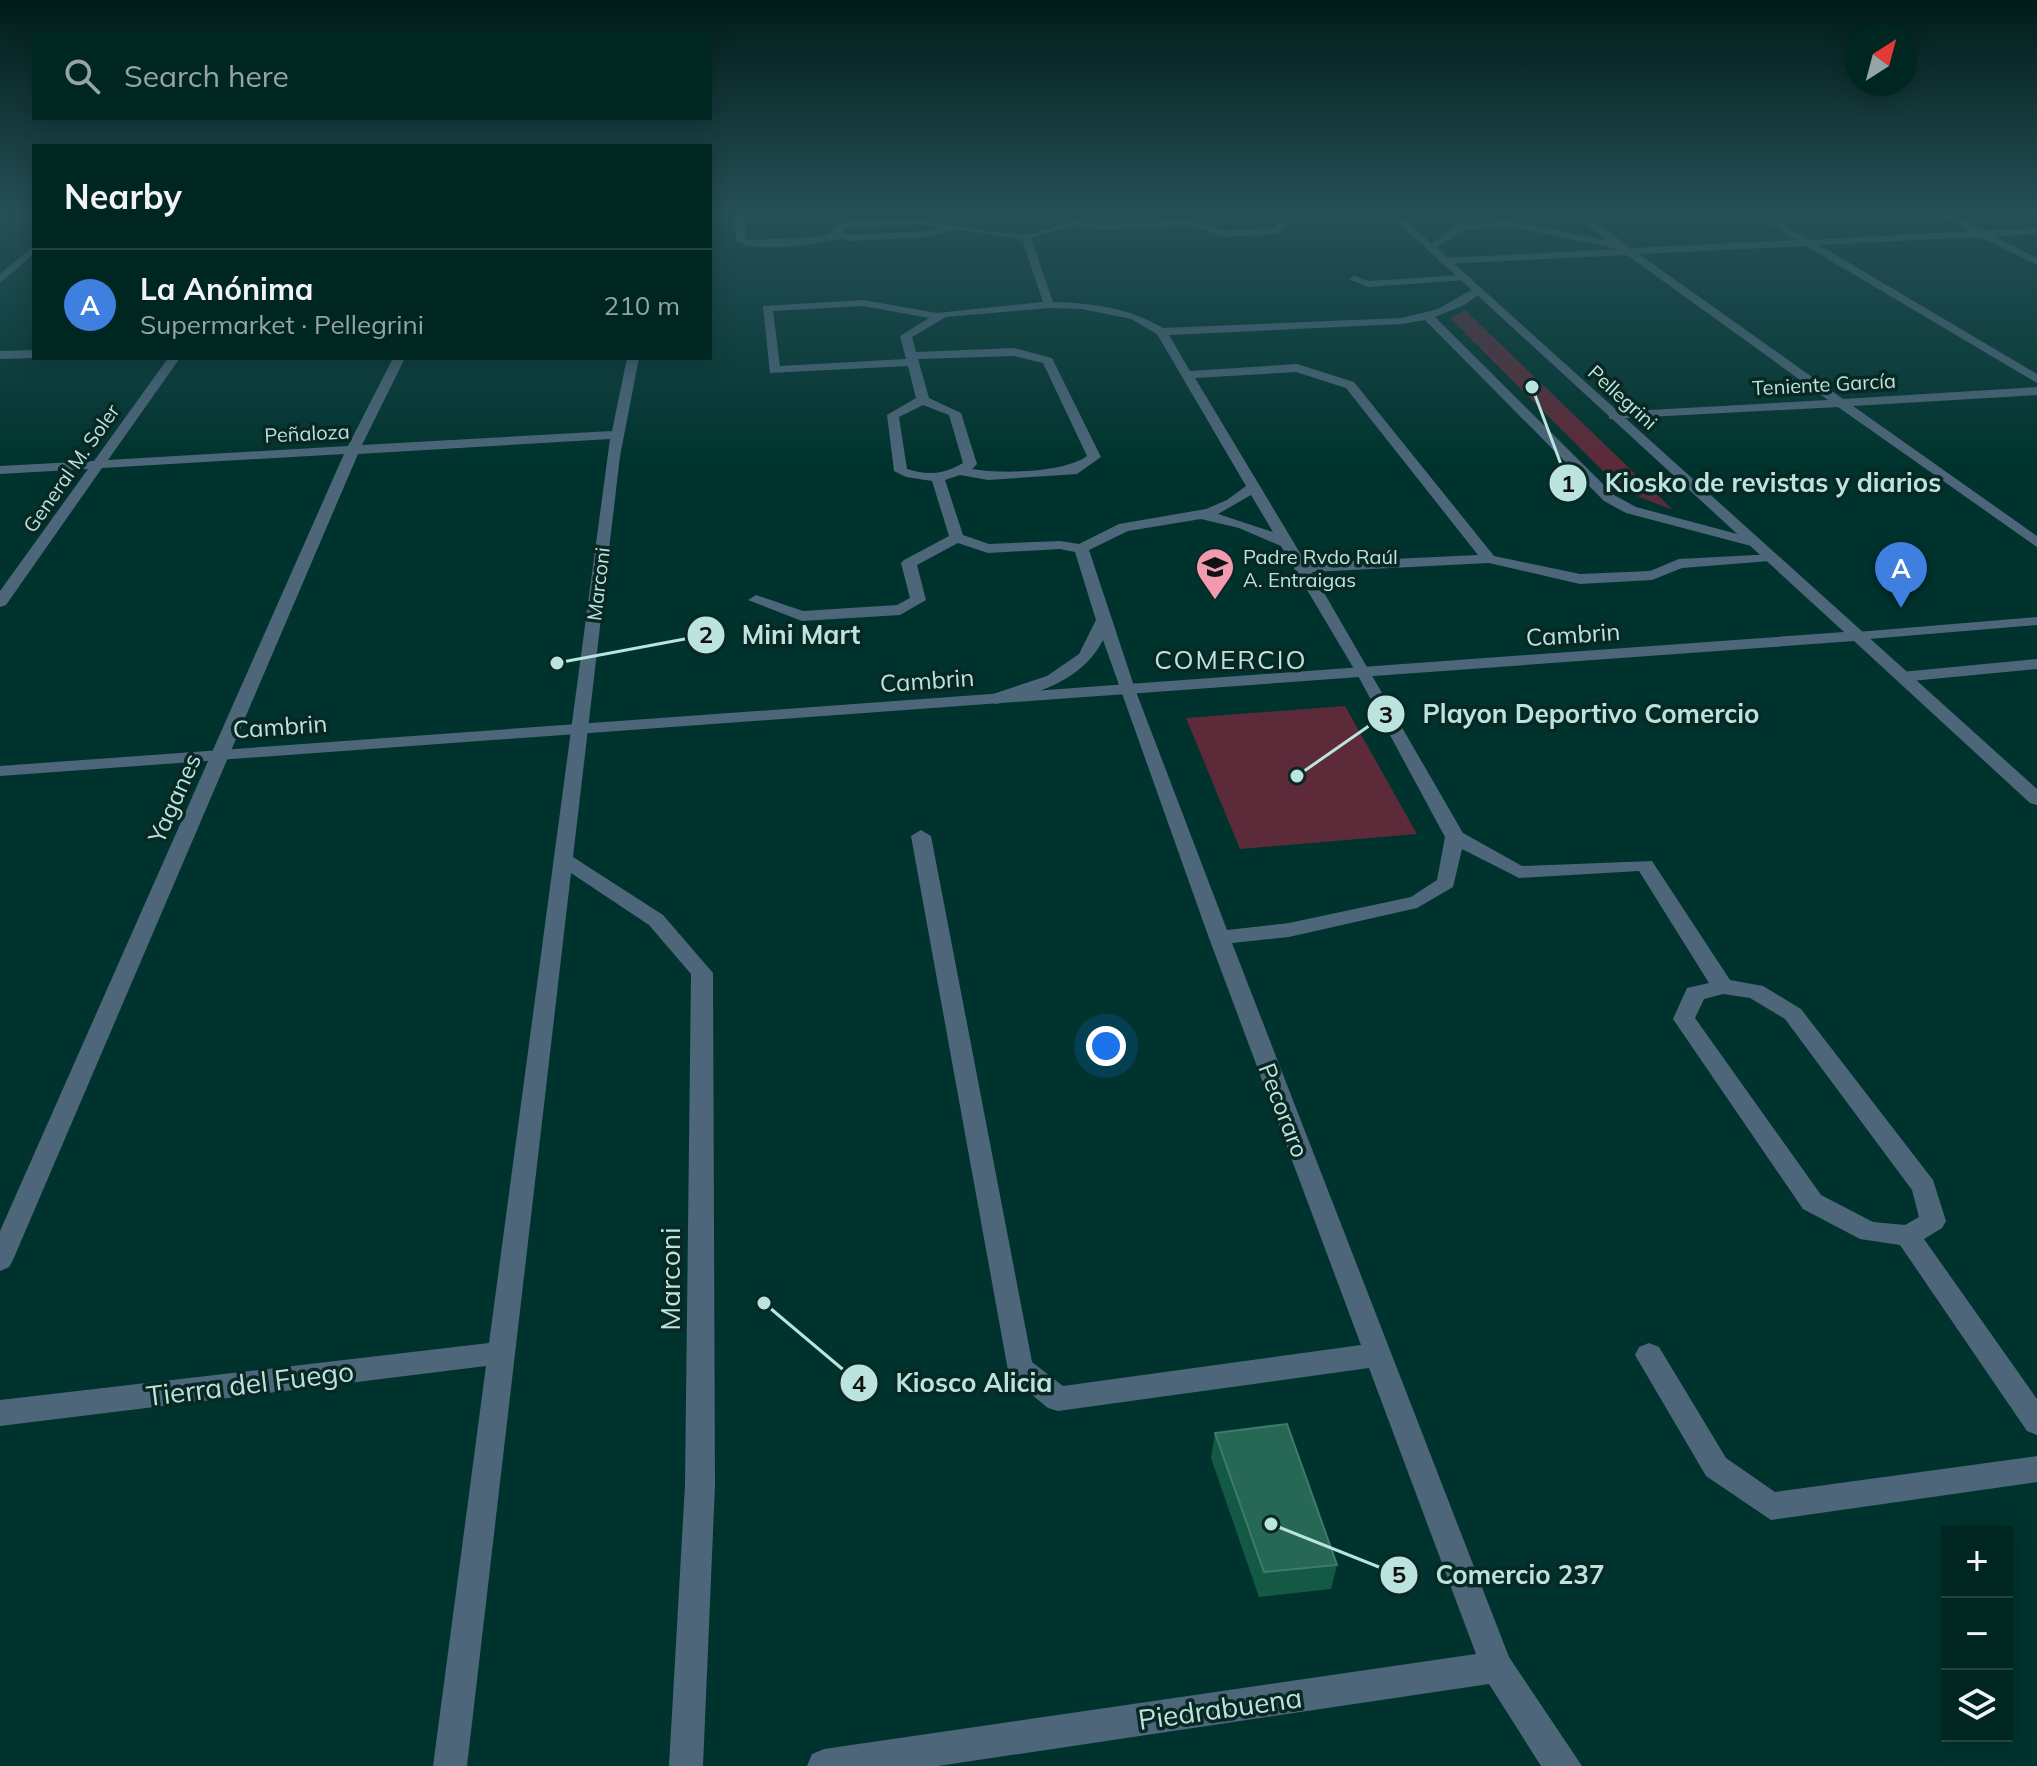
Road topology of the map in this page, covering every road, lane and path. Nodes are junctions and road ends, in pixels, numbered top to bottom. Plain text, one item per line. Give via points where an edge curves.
1 (1046, 297) edge
2 (1470, 297) edge
3 (1484, 297) edge
4 (1692, 297) edge
5 (1900, 297) edge
6 (1049, 305) junction
7 (938, 316) junction
8 (1428, 317) junction
9 (1161, 332) junction
10 (32, 354) edge
11 (0, 355) edge
12 (912, 359) junction
13 (173, 360) edge
14 (398, 360) edge
15 (633, 360) edge
16 (1186, 375) junction
17 (2037, 379) edge
18 (2037, 391) edge
19 (923, 400) junction
20 (1840, 403) junction
21 (1614, 416) junction
22 (616, 435) junction
23 (353, 450) junction
24 (97, 465) junction
25 (0, 470) edge
26 (961, 471) junction
27 (937, 477) junction
28 (1253, 487) junction
29 (1206, 516) junction
30 (957, 538) junction
31 (1286, 543) junction
32 (1755, 543) junction
33 (2037, 543) edge
34 (1081, 549) junction
35 (1770, 557) junction
36 (1489, 559) junction
37 (1300, 568) junction
38 (756, 600) dead end
39 (0, 602) edge
40 (1104, 621) junction
41 (2037, 621) edge
42 (1857, 636) junction
43 (2037, 664) edge
44 (1365, 674) junction
45 (1901, 677) junction
46 (1127, 689) junction
47 (996, 699) junction
48 (580, 727) junction
49 (221, 755) junction
50 (0, 771) edge
51 (2037, 799) edge
52 (921, 836) dead end
53 (1455, 837) junction
54 (564, 860) junction
55 (1219, 938) junction
56 (1723, 987) junction
57 (1908, 1236) junction
58 (0, 1260) edge
59 (500, 1353) junction
60 (1377, 1355) junction
61 (1649, 1355) dead end
62 (0, 1413) edge
63 (2037, 1422) edge
64 (2037, 1469) edge
65 (1497, 1667) junction
66 (450, 1766) edge
67 (686, 1766) edge
68 (824, 1766) edge
69 (1565, 1766) edge

1 - 6 street
2 - 8 street
3 - 21 street, Pellegrini
4 - 20 street
5 - 17 street
6 - 7 street
6 - 9 street via 1134,316
7 - 12 street via 906,336
7 - 12 street via 863,303 767,308 774,370
8 - 9 street
8 - 32 street, Pellegrini via 1609,498 1631,510
9 - 16 street
10 - 11 street
12 - 19 street
12 - 26 street via 1014,352 1048,361 1094,457 1077,470 988,476
13 - 24 street, General M. Soler
14 - 23 street, Yaganes
15 - 22 street, Marconi
16 - 28 street
16 - 36 street via 1297,368 1350,385
18 - 20 street, Teniente García
19 - 26 street via 955,413 970,464
19 - 27 street via 893,415 893,432 901,471
20 - 21 street, Teniente García
20 - 33 street
21 - 32 street, Pellegrini
22 - 23 street, Peñaloza
22 - 48 street, Marconi
23 - 24 street, Peñaloza
23 - 49 street, Yaganes
24 - 25 street, Peñaloza
24 - 39 street, General M. Soler
26 - 27 street
27 - 30 street
28 - 29 street via 1236,503
28 - 31 street
29 - 31 street
29 - 34 street via 1129,524 1101,533
30 - 34 street via 988,549
30 - 38 street via 909,563 918,600 900,610 802,616
31 - 37 street
32 - 35 street, Pellegrini
34 - 40 street, Pecoraro
35 - 36 street via 1679,564 1652,575 1580,579
35 - 42 street, Pellegrini
36 - 37 street
37 - 44 street
40 - 46 street, Pecoraro
40 - 47 street via 1086,657 1053,680
41 - 42 lane
42 - 44 street, Cambrin
42 - 45 street, Pellegrini
43 - 45 street
44 - 46 street, Cambrin
44 - 53 street
45 - 51 street, Pellegrini
46 - 47 street, Cambrin
46 - 55 street, Pecoraro
47 - 48 street, Cambrin
48 - 49 street, Cambrin
48 - 54 street, Marconi
49 - 50 street, Cambrin
49 - 58 street, Yaganes
52 - 60 street via 1019,1368 1058,1399
53 - 55 street via 1446,883 1417,902 1289,930
53 - 56 street via 1519,872 1645,865
54 - 59 street, Marconi
54 - 67 street, Marconi via 656,920 702,973 700,1485
55 - 60 street, Pecoraro
56 - 57 street via 1755,991 1793,1014 1924,1187 1933,1221
56 - 57 street via 1695,993 1684,1019 1812,1202 1869,1232
57 - 63 street
59 - 62 street, Tierra del Fuego
59 - 66 street, Marconi
60 - 65 street, Pecoraro
61 - 64 street via 1716,1467 1771,1506
65 - 68 street, Piedrabuena
65 - 69 street

